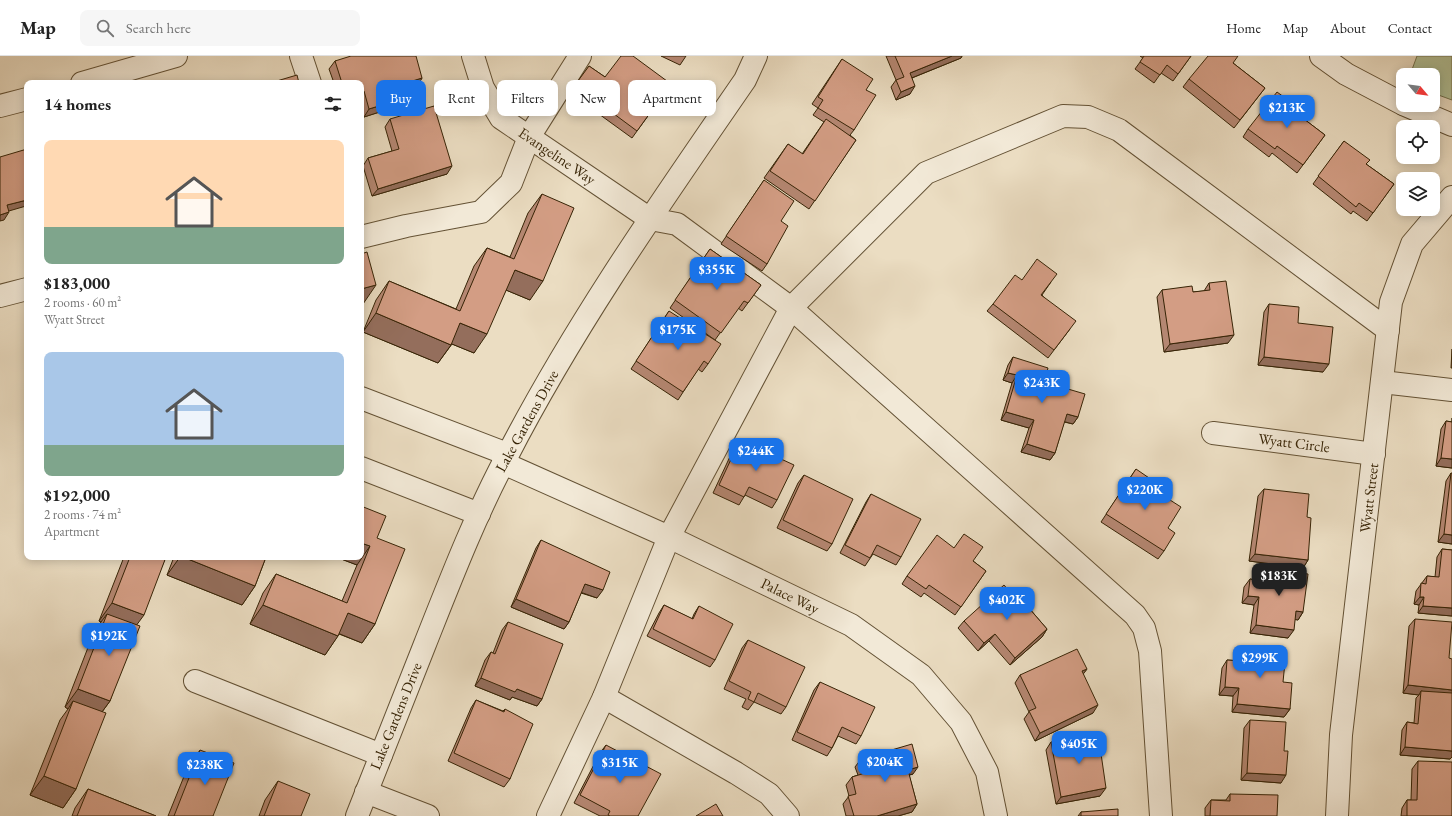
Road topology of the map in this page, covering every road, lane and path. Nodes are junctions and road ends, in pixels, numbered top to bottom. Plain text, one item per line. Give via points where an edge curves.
1 (176, 56) edge
2 (301, 56) edge
3 (473, 56) edge
4 (580, 56) edge
5 (756, 56) edge
6 (1321, 56) edge
7 (92, 80) edge
8 (309, 80) edge
9 (24, 100) edge
10 (1396, 100) edge
11 (0, 106) edge
12 (1422, 112) edge
13 (1452, 125) edge
14 (529, 137) junction
15 (1452, 197) edge
16 (650, 219) junction
17 (364, 236) edge
18 (24, 290) edge
19 (0, 296) edge
20 (791, 308) junction
21 (1388, 330) junction
22 (1382, 382) junction
23 (1452, 390) edge
24 (364, 399) edge
25 (1213, 433) dead end
26 (1374, 454) junction
27 (505, 459) junction
28 (364, 469) edge
29 (479, 514) junction
30 (669, 537) junction
31 (195, 681) dead end
32 (604, 697) junction
33 (381, 756) junction
34 (366, 792) junction
35 (357, 816) edge
36 (428, 816) edge
37 (548, 816) edge
38 (788, 816) edge
39 (996, 816) edge
40 (1161, 816) edge
41 (1337, 816) edge

1 - 7 street
2 - 8 street
3 - 14 street, Evangeline Way via 483,88 501,118
4 - 14 street
5 - 16 street, Lake Gardens Drive via 745,80
6 - 10 street via 1346,74
9 - 11 street
12 - 13 street
14 - 16 street, Evangeline Way
14 - 17 street via 511,183 480,212
15 - 21 street, Wyatt Street via 1412,244 1391,302
16 - 20 street via 677,224
16 - 27 street, Lake Gardens Drive via 571,340
18 - 19 street
20 - 21 street via 926,173 1062,116 1088,117 1118,130
20 - 30 street
20 - 40 street via 1135,615 1144,628 1150,651
21 - 22 street, Wyatt Street
22 - 23 street
22 - 26 street, Wyatt Street
24 - 27 street, Palace Way
25 - 26 street, Wyatt Circle
26 - 41 street, Wyatt Street via 1341,735
27 - 29 street, Lake Gardens Drive
27 - 30 street, Palace Way
28 - 29 street
29 - 33 street, Lake Gardens Drive
30 - 32 street
30 - 39 street, Palace Way via 851,625 921,675 961,722 987,772
31 - 33 street
32 - 37 street
32 - 38 street via 769,794
33 - 34 street, Lake Gardens Drive
34 - 35 street, Lake Gardens Drive
34 - 36 street

